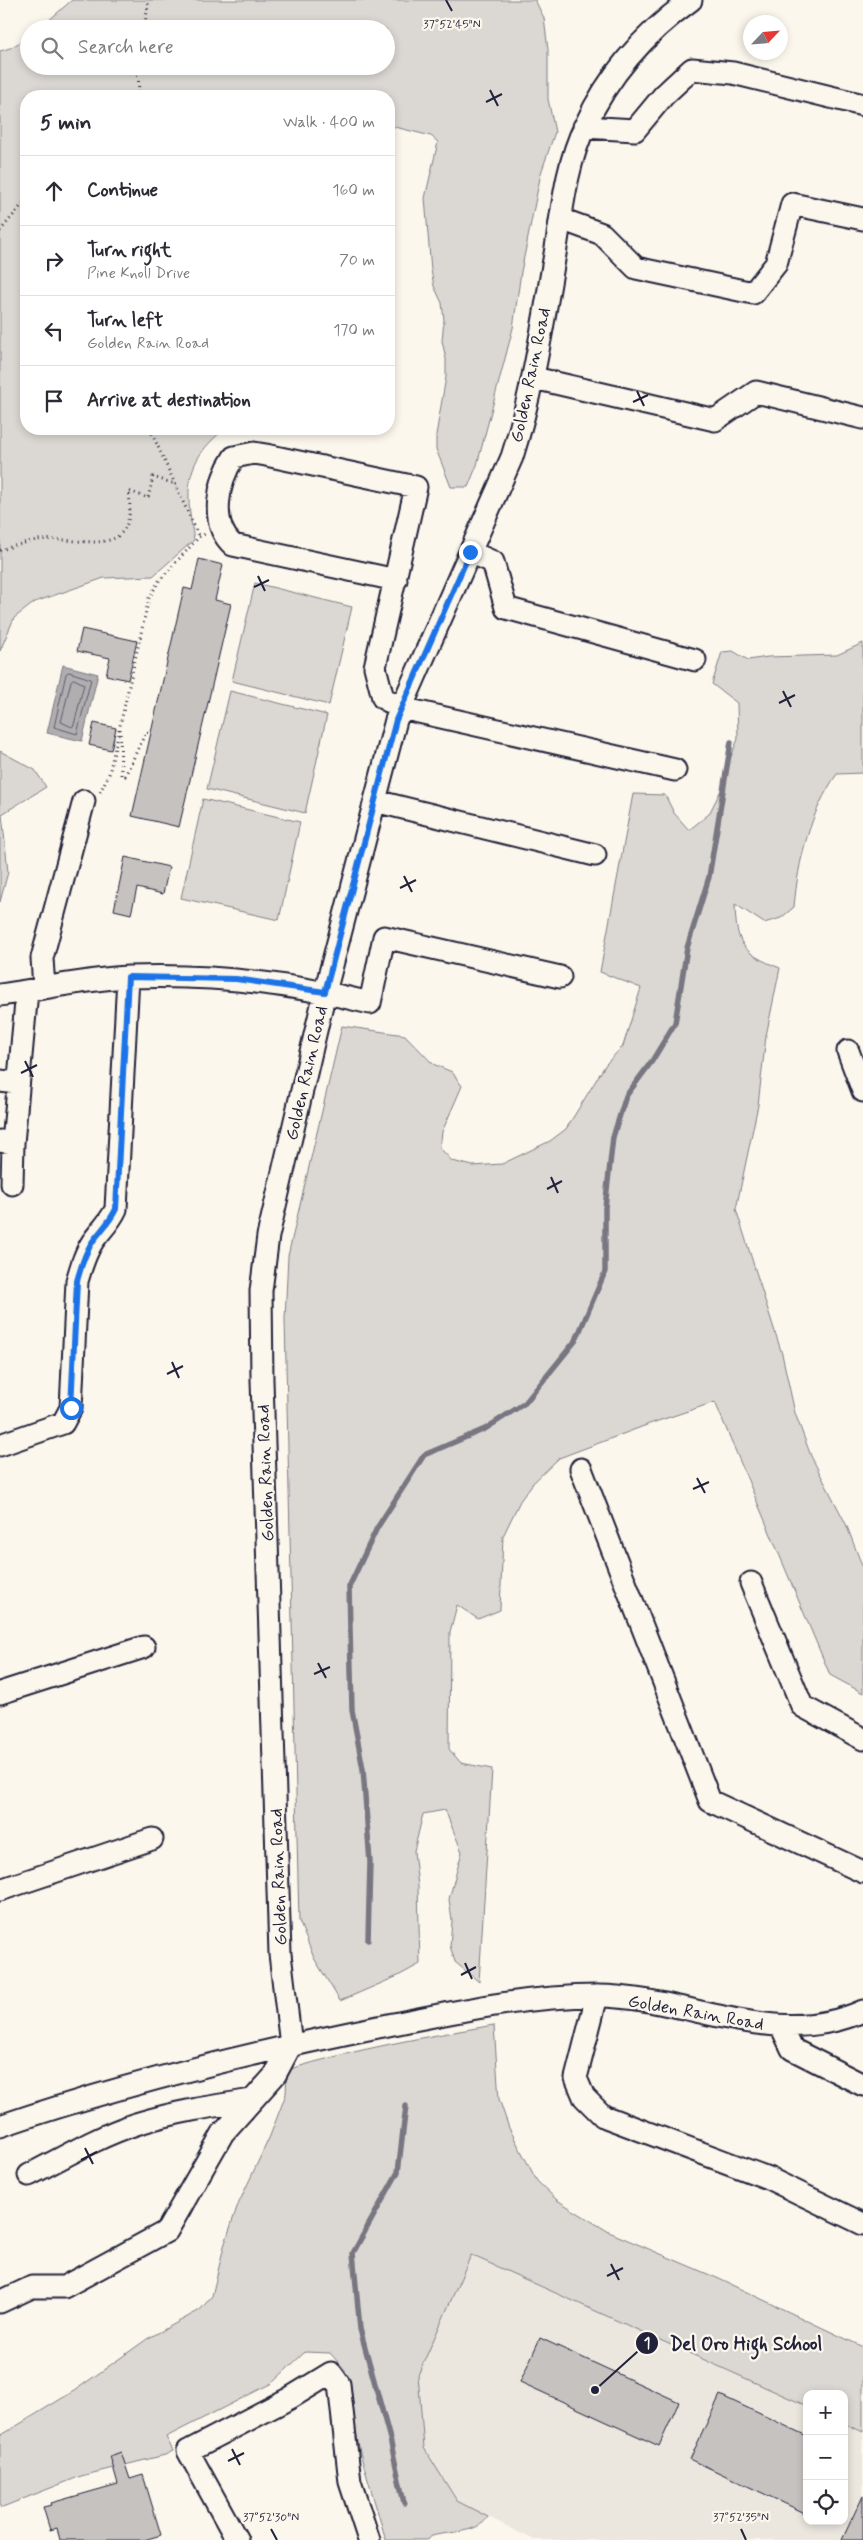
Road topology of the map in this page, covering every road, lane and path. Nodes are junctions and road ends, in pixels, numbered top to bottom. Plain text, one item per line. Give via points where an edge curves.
1 (149, 0) edge
2 (691, 0) edge
3 (146, 20) edge
4 (138, 75) edge
5 (139, 90) edge
6 (863, 105) edge
7 (584, 127) junction
8 (20, 207) edge
9 (560, 219) junction
10 (863, 219) edge
11 (0, 231) edge
12 (534, 378) junction
13 (863, 418) edge
14 (153, 435) edge
15 (175, 484) junction
16 (219, 528) junction
17 (199, 537) junction
18 (0, 550) edge
19 (470, 552) junction
20 (396, 580) junction
21 (695, 660) dead end
22 (401, 708) junction
23 (120, 723) junction
24 (151, 733) dead end
25 (675, 770) dead end
26 (84, 801) joint
27 (375, 801) junction
28 (595, 855) dead end
29 (128, 977) junction
30 (560, 977) dead end
31 (35, 990) junction
32 (325, 992) junction
33 (0, 995) edge
34 (848, 1051) dead end
35 (9, 1082) edge
36 (863, 1091) edge
37 (6, 1142) edge
38 (12, 1184) dead end
39 (0, 1445) edge
40 (581, 1469) dead end
41 (751, 1583) dead end
42 (144, 1647) dead end
43 (0, 1693) edge
44 (863, 1739) edge
45 (152, 1839) dead end
46 (863, 1872) edge
47 (0, 1890) edge
48 (597, 1996) junction
49 (863, 2011) edge
50 (781, 2026) junction
51 (290, 2045) junction
52 (863, 2085) edge
53 (252, 2100) junction
54 (0, 2126) edge
55 (29, 2175) dead end
56 (863, 2224) edge
57 (0, 2302) edge
58 (237, 2540) edge
59 (369, 2540) edge

1 - 3 path
2 - 7 street, Golden Rain Road via 665,18 629,54 604,89
4 - 5 path
6 - 7 street via 733,72 692,69 664,95 635,130
7 - 9 street, Golden Rain Road via 569,173
8 - 11 path
9 - 10 street via 602,234 636,268 753,292 776,264 792,204
9 - 12 street, Golden Rain Road
12 - 13 street via 715,420 756,392
12 - 19 street, Golden Rain Road via 512,457
14 - 15 path
15 - 17 path
15 - 18 path via 153,477 148,498 129,490 124,531 116,539 101,542 38,540
16 - 17 path
16 - 20 street via 232,545
16 - 20 street via 220,491 227,467 234,457 243,454 266,455 416,487
17 - 23 path via 159,581 149,598
19 - 21 street via 493,562 506,608
19 - 22 street, Golden Rain Road
20 - 22 street via 375,667 383,698
22 - 25 street
22 - 27 street, Golden Rain Road
23 - 24 path via 121,775 125,776 146,732
23 - 26 path via 104,786
26 - 31 street
27 - 28 street
27 - 32 street, Golden Rain Road
29 - 31 street
29 - 32 street via 236,979
29 - 39 street via 116,1209 109,1224 93,1241 77,1281 71,1408 63,1423
30 - 32 street via 384,937 370,1003
31 - 33 street
31 - 35 street
32 - 51 street, Golden Rain Road via 268,1236 261,1291 280,1954
34 - 36 street
35 - 37 street
37 - 38 street
40 - 46 street via 710,1801
41 - 44 street via 802,1706
42 - 43 street
45 - 47 street
48 - 50 street, Golden Rain Road via 659,2001 725,2019
48 - 51 street, Golden Rain Road via 501,2004
48 - 56 street via 576,2078 584,2097 603,2116 768,2178
49 - 50 street, Golden Rain Road via 815,2023
50 - 52 street via 792,2049
51 - 53 street via 275,2075
51 - 54 street, Golden Rain Road via 122,2088
53 - 55 street via 200,2108 135,2124
53 - 57 street via 223,2133 166,2231 64,2287 32,2287
58 - 59 street via 188,2451 331,2373 340,2384 350,2482

